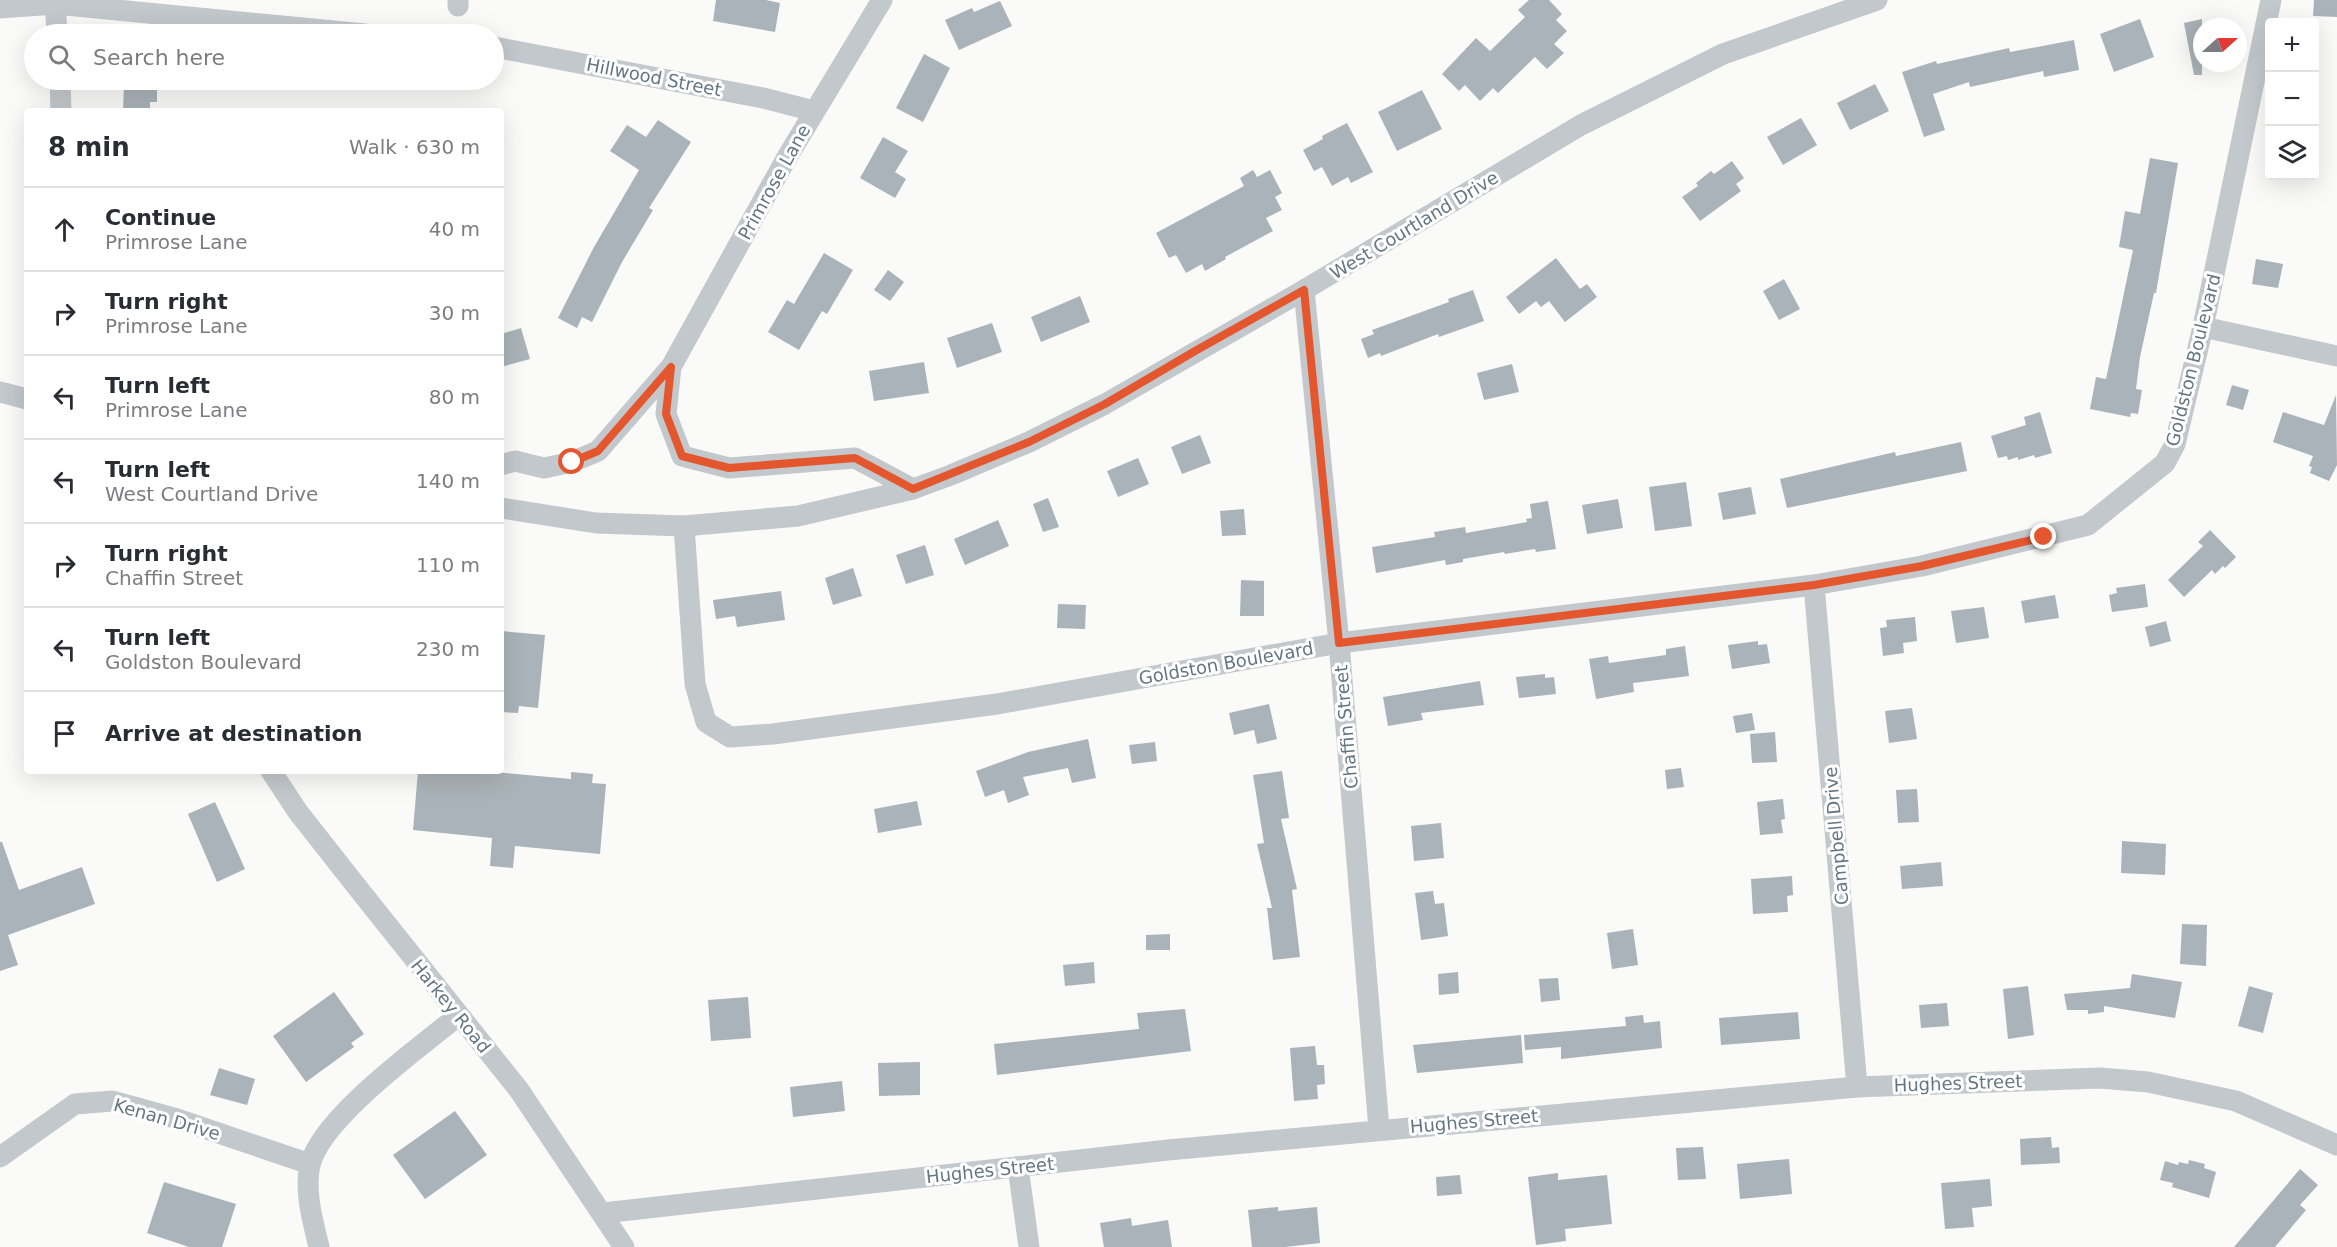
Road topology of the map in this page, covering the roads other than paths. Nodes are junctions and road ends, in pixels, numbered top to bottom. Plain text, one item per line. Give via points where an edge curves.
1 (882, 0) edge
2 (1877, 0) edge
3 (2271, 0) edge
4 (55, 2) edge
5 (0, 8) edge
6 (56, 24) edge
7 (268, 24) edge
8 (504, 49) edge
9 (60, 90) edge
10 (61, 108) edge
11 (814, 111) junction
12 (1304, 290) junction
13 (2203, 327) junction
14 (2337, 356) edge
15 (671, 367) junction
16 (0, 392) edge
17 (24, 398) edge
18 (504, 464) edge
19 (913, 489) junction
20 (504, 508) edge
21 (684, 526) junction
22 (1814, 585) junction
23 (1339, 643) junction
24 (274, 774) edge
25 (458, 1016) junction
26 (1857, 1087) junction
27 (1379, 1129) junction
28 (2337, 1145) edge
29 (0, 1157) edge
30 (310, 1164) junction
31 (1018, 1167) junction
32 (603, 1213) junction
33 (319, 1247) edge
34 (624, 1247) edge
35 (1029, 1247) edge

1 - 11 street, Primrose Lane
2 - 12 street, West Courtland Drive via 1723,54 1581,125
3 - 13 street, Goldston Boulevard
4 - 5 street
4 - 6 street
4 - 7 street
8 - 11 street, Hillwood Street
9 - 10 street
11 - 15 street, Primrose Lane
12 - 19 street, West Courtland Drive via 1105,404 1029,442
12 - 23 street, Chaffin Street
13 - 14 street
13 - 22 street, Goldston Boulevard via 2175,444 2165,463 2088,525 1922,566
15 - 18 street, Primrose Lane via 598,451 544,468 515,461
15 - 19 street, Primrose Lane via 666,414 682,456 729,468 855,458
16 - 17 street
19 - 21 street, West Courtland Drive via 798,516
20 - 21 street, West Courtland Drive via 596,523
21 - 23 street, Goldston Boulevard via 695,684 706,722 730,736 773,734 997,704
22 - 23 street, Goldston Boulevard
22 - 26 street, Campbell Drive
23 - 27 street, Chaffin Street
24 - 25 street, Harkey Road via 298,812
25 - 30 street via 348,1107
25 - 32 street, Harkey Road via 519,1090
26 - 27 street, Hughes Street
26 - 28 street, Hughes Street via 2100,1078 2148,1082 2236,1101
27 - 31 street, Hughes Street
29 - 30 street, Kenan Drive via 75,1104 113,1101
30 - 33 street via 308,1189
31 - 32 street, Hughes Street
31 - 35 street
32 - 34 street, Harkey Road

